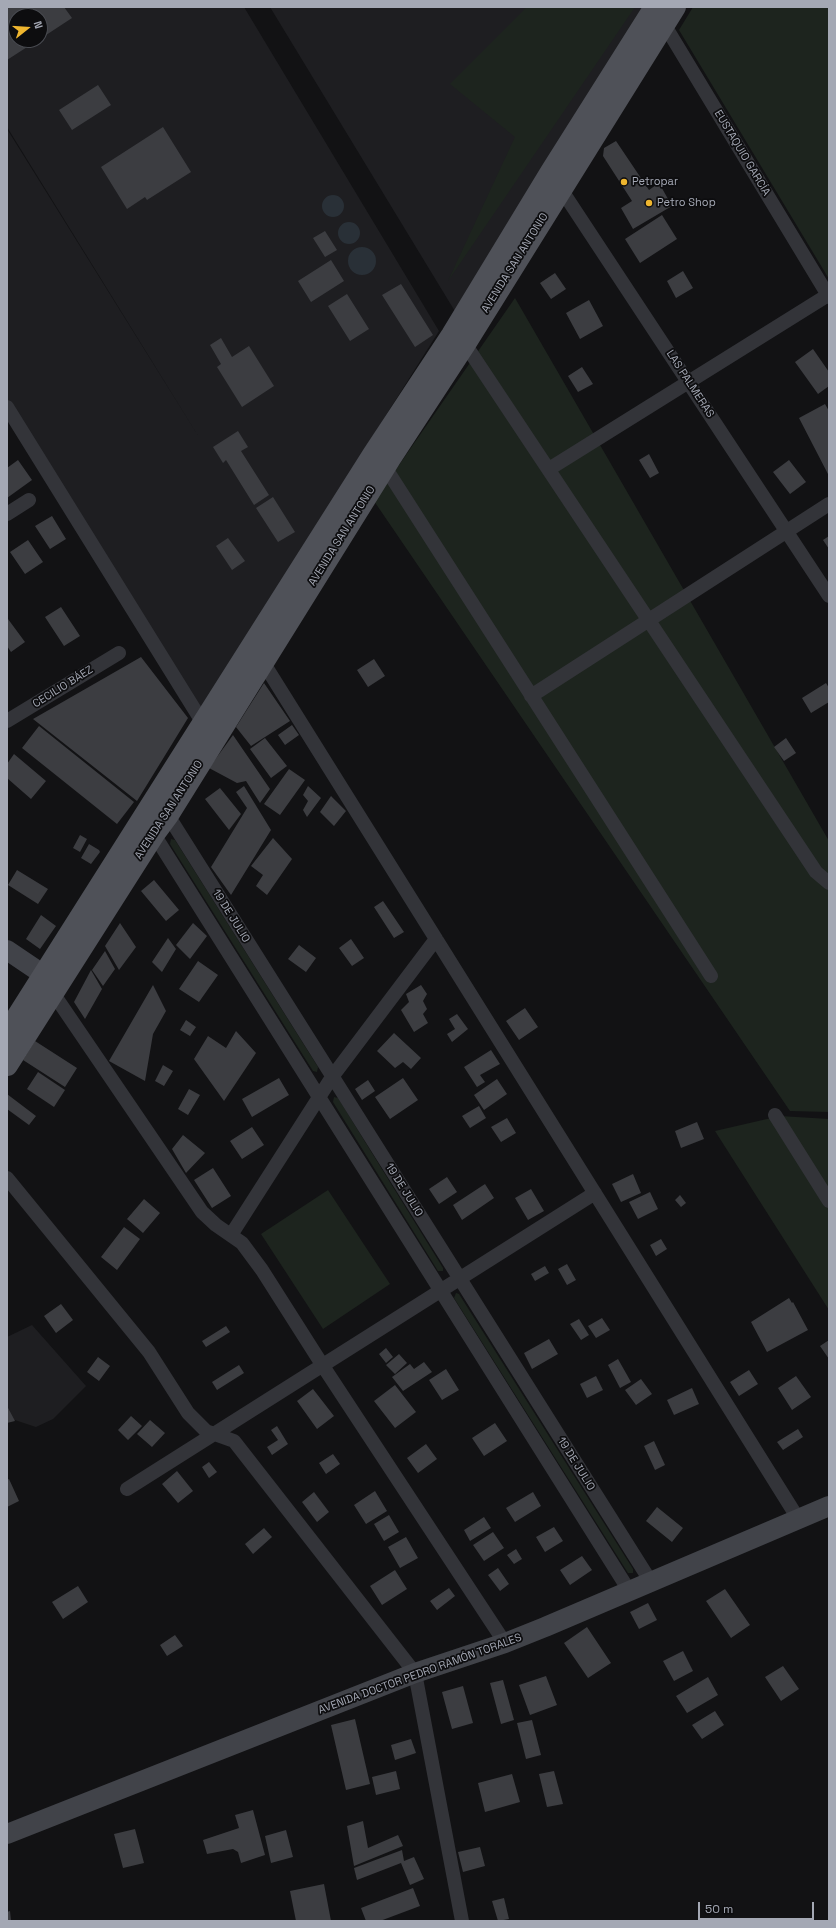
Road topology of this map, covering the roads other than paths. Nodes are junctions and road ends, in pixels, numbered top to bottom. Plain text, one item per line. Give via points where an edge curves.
1 (662, 12) edge
2 (556, 181) junction
3 (828, 296) edge
4 (459, 340) junction
5 (689, 382) junction
6 (7, 408) edge
7 (385, 467) junction
8 (549, 469) junction
9 (29, 500) dead end
10 (829, 504) edge
11 (7, 514) edge
12 (787, 530) junction
13 (829, 596) edge
14 (649, 620) junction
15 (119, 653) dead end
16 (263, 662) junction
17 (531, 696) junction
18 (7, 721) edge
19 (208, 732) junction
20 (162, 806) junction
21 (149, 826) junction
22 (829, 883) edge
23 (436, 938) junction
24 (7, 950) edge
25 (711, 976) dead end
26 (49, 984) junction
27 (7, 1032) edge
28 (7, 1065) edge
29 (332, 1077) junction
30 (319, 1097) junction
31 (775, 1115) dead end
32 (7, 1178) edge
33 (595, 1193) junction
34 (829, 1201) edge
35 (231, 1235) junction
36 (459, 1278) junction
37 (440, 1290) junction
38 (323, 1366) junction
39 (213, 1435) junction
40 (127, 1489) dead end
41 (829, 1506) edge
42 (799, 1520) junction
43 (651, 1582) junction
44 (630, 1592) junction
45 (505, 1643) junction
46 (415, 1673) junction
47 (7, 1834) edge
48 (462, 1921) edge

1 - 2 main road, AVENIDA SAN ANTONIO
1 - 3 street, EUSTAQUIO GARCÍA
2 - 4 main road, AVENIDA SAN ANTONIO
2 - 5 street, LAS PALMERAS
3 - 5 street
4 - 7 main road, AVENIDA SAN ANTONIO
4 - 8 street
4 - 19 main road, AVENIDA SAN ANTONIO via 379,446
5 - 8 street
5 - 12 street, LAS PALMERAS
6 - 19 street
7 - 16 main road, AVENIDA SAN ANTONIO
7 - 17 street
8 - 14 street
9 - 11 street
10 - 12 street
12 - 13 street, LAS PALMERAS
12 - 14 street
14 - 17 street
14 - 22 street via 816,872
15 - 18 street, CECILIO BÁEZ
16 - 19 main road, AVENIDA SAN ANTONIO
16 - 23 street
17 - 25 street
19 - 20 main road, AVENIDA SAN ANTONIO
20 - 21 main road, AVENIDA SAN ANTONIO
20 - 29 street, 19 DE JULIO
21 - 26 main road, AVENIDA SAN ANTONIO
21 - 30 street, 19 DE JULIO
23 - 29 street
23 - 33 street
24 - 26 street
26 - 27 main road, AVENIDA SAN ANTONIO
26 - 28 main road, AVENIDA SAN ANTONIO
26 - 35 street via 202,1212
29 - 30 street
29 - 36 street, 19 DE JULIO
30 - 35 street
30 - 37 street, 19 DE JULIO
31 - 34 street
32 - 39 street via 149,1352 188,1413
33 - 36 street
33 - 42 street
35 - 38 street via 242,1243 262,1270
36 - 37 street
36 - 43 street, 19 DE JULIO
37 - 38 street
37 - 44 street, 19 DE JULIO
38 - 39 street
38 - 45 street
39 - 40 street
39 - 46 street via 234,1441
41 - 42 street, AVENIDA DOCTOR PEDRO RAMÓN TORALES
42 - 43 street, AVENIDA DOCTOR PEDRO RAMÓN TORALES
43 - 44 street, AVENIDA DOCTOR PEDRO RAMÓN TORALES
44 - 45 street, AVENIDA DOCTOR PEDRO RAMÓN TORALES
45 - 46 street, AVENIDA DOCTOR PEDRO RAMÓN TORALES
46 - 47 street, AVENIDA DOCTOR PEDRO RAMÓN TORALES
46 - 48 street

